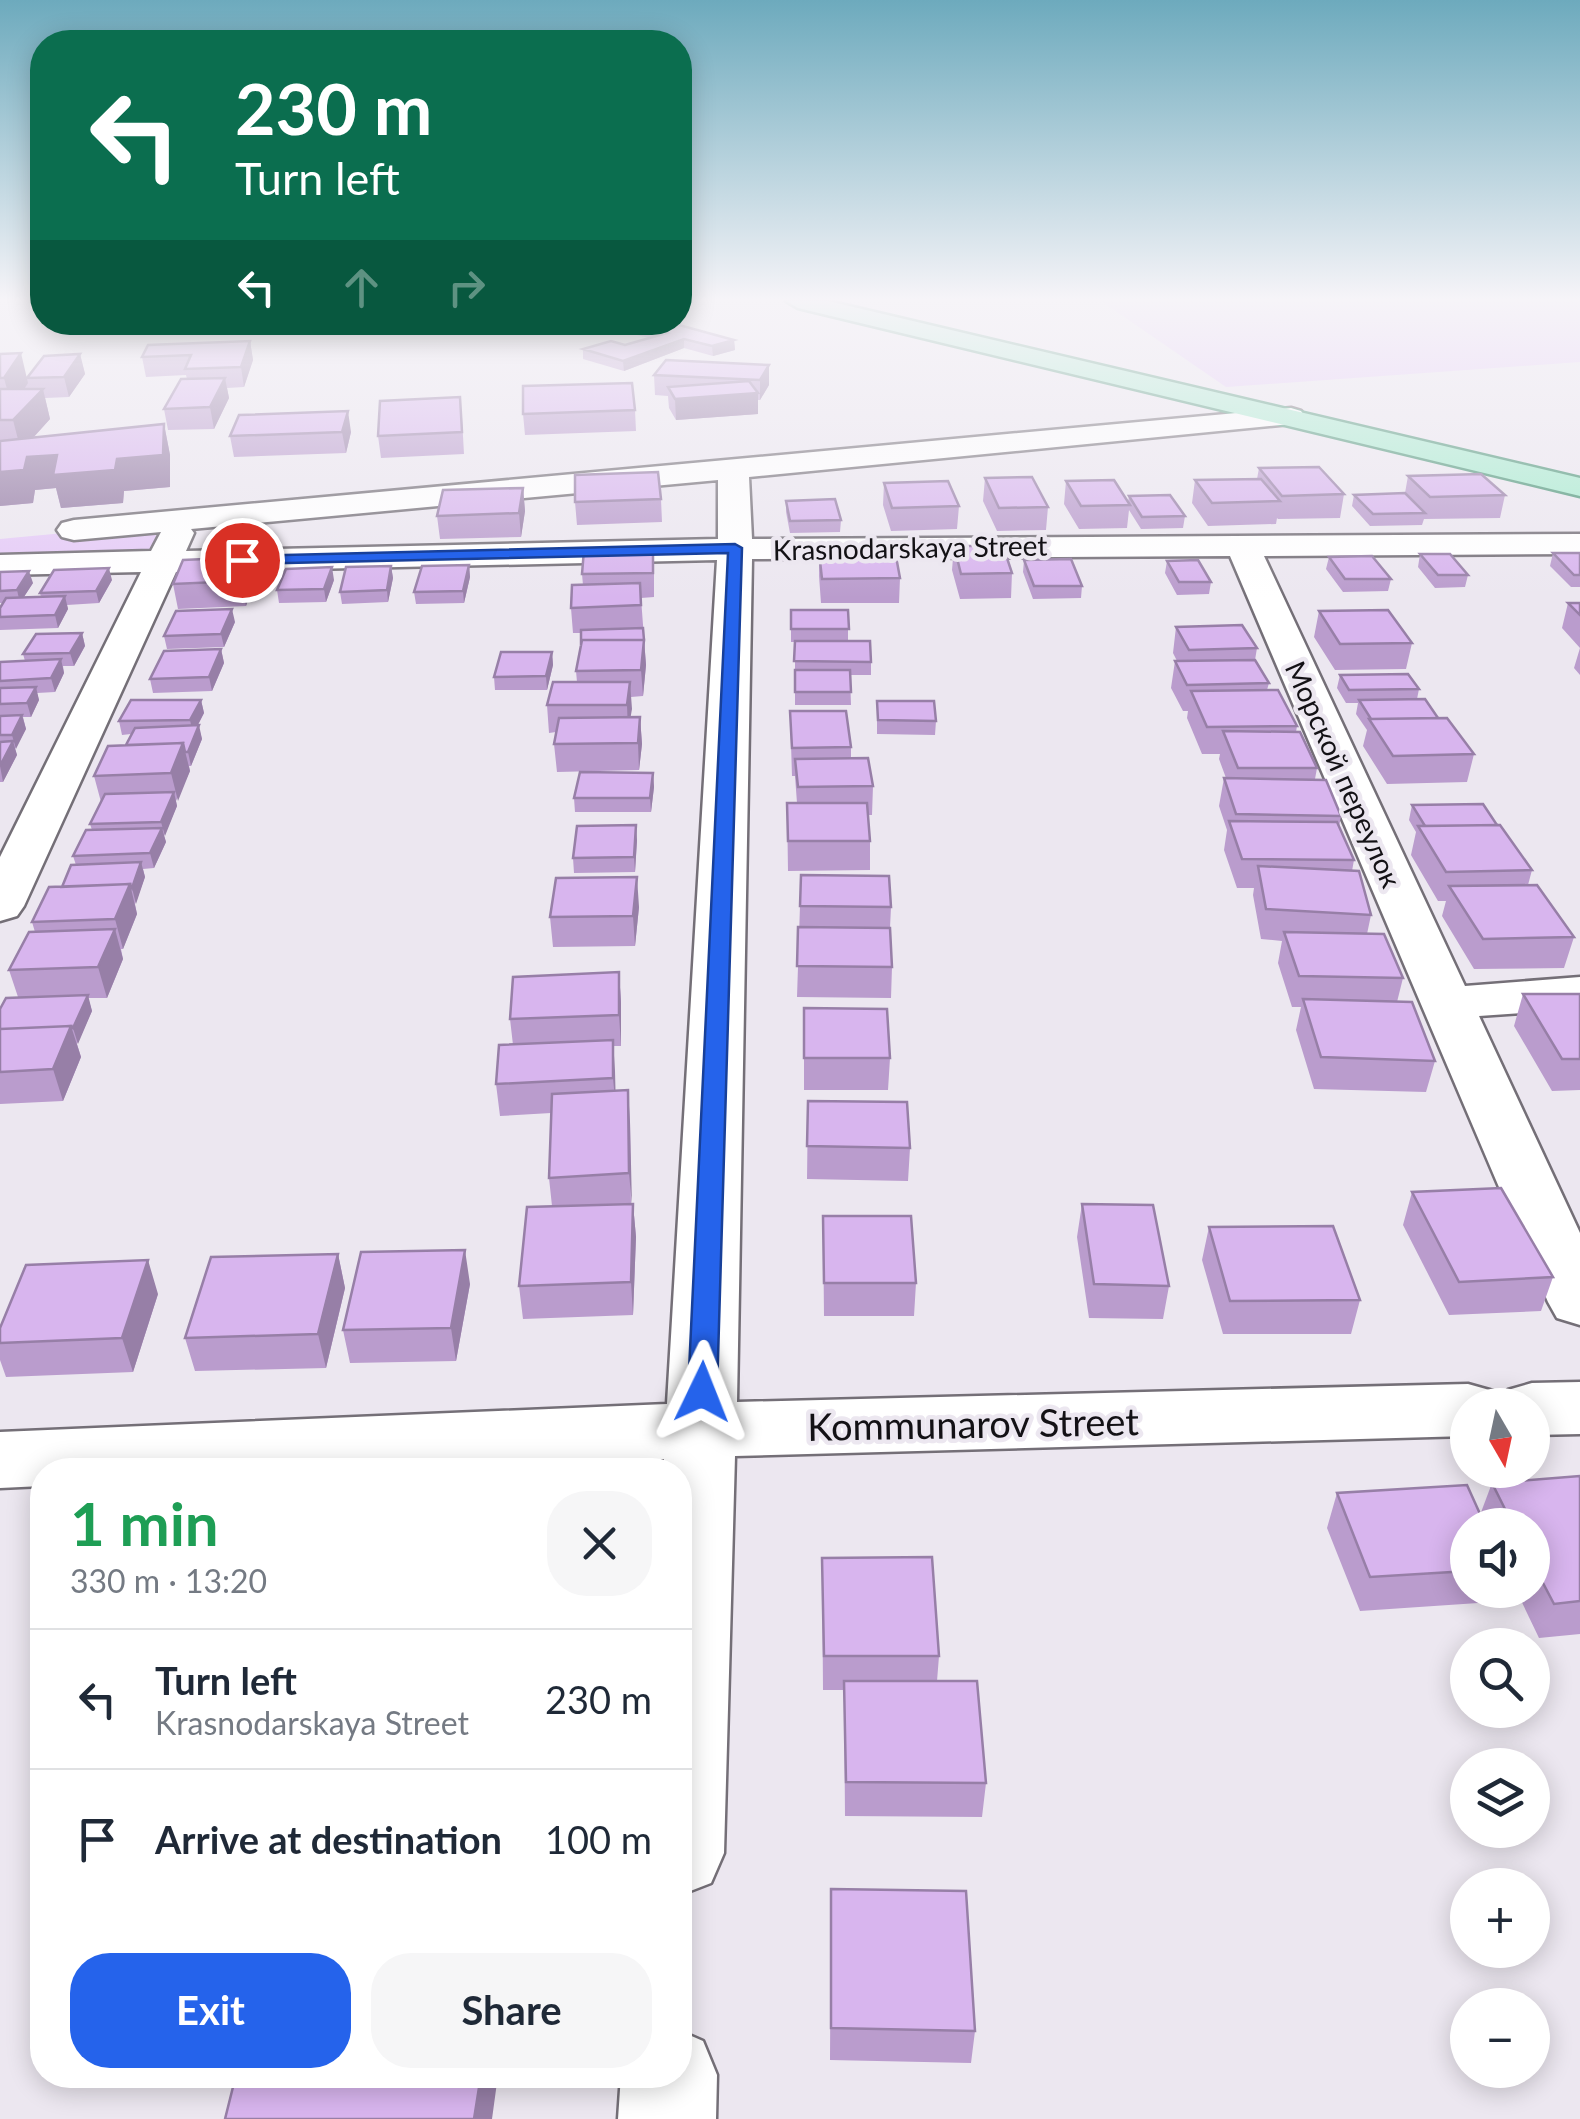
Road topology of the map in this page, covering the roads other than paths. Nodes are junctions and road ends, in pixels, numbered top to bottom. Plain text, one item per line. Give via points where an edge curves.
1 (1218, 400) edge
2 (1291, 417) junction
3 (733, 471) junction
4 (1580, 487) edge
5 (182, 521) junction
6 (18, 534) edge
7 (1580, 544) edge
8 (1242, 545) junction
9 (735, 548) junction
10 (166, 562) junction
11 (0, 565) edge
12 (0, 906) edge
13 (1580, 993) edge
14 (1446, 1003) junction
15 (1580, 1302) edge
16 (1580, 1408) edge
17 (1550, 1409) edge
18 (1450, 1410) edge
19 (701, 1430) junction
20 (47, 1458) edge
21 (30, 1459) edge
22 (0, 1460) edge
23 (692, 1611) edge
24 (668, 2088) edge
25 (667, 2119) edge

1 - 2 main road
2 - 3 street
2 - 4 main road
3 - 5 street
3 - 9 street
5 - 6 street
5 - 10 street
7 - 8 street, Krasnodarskaya Street
8 - 9 street, Krasnodarskaya Street
8 - 14 street, Морской переулок
9 - 10 street, Krasnodarskaya Street
9 - 19 street
10 - 11 street, Krasnodarskaya Street
10 - 12 street
13 - 14 street
14 - 15 street, Морской переулок
16 - 17 street
18 - 19 street, Kommunarov Street
19 - 20 street, Kommunarov Street
19 - 23 street
21 - 22 street, Kommunarov Street
24 - 25 street

